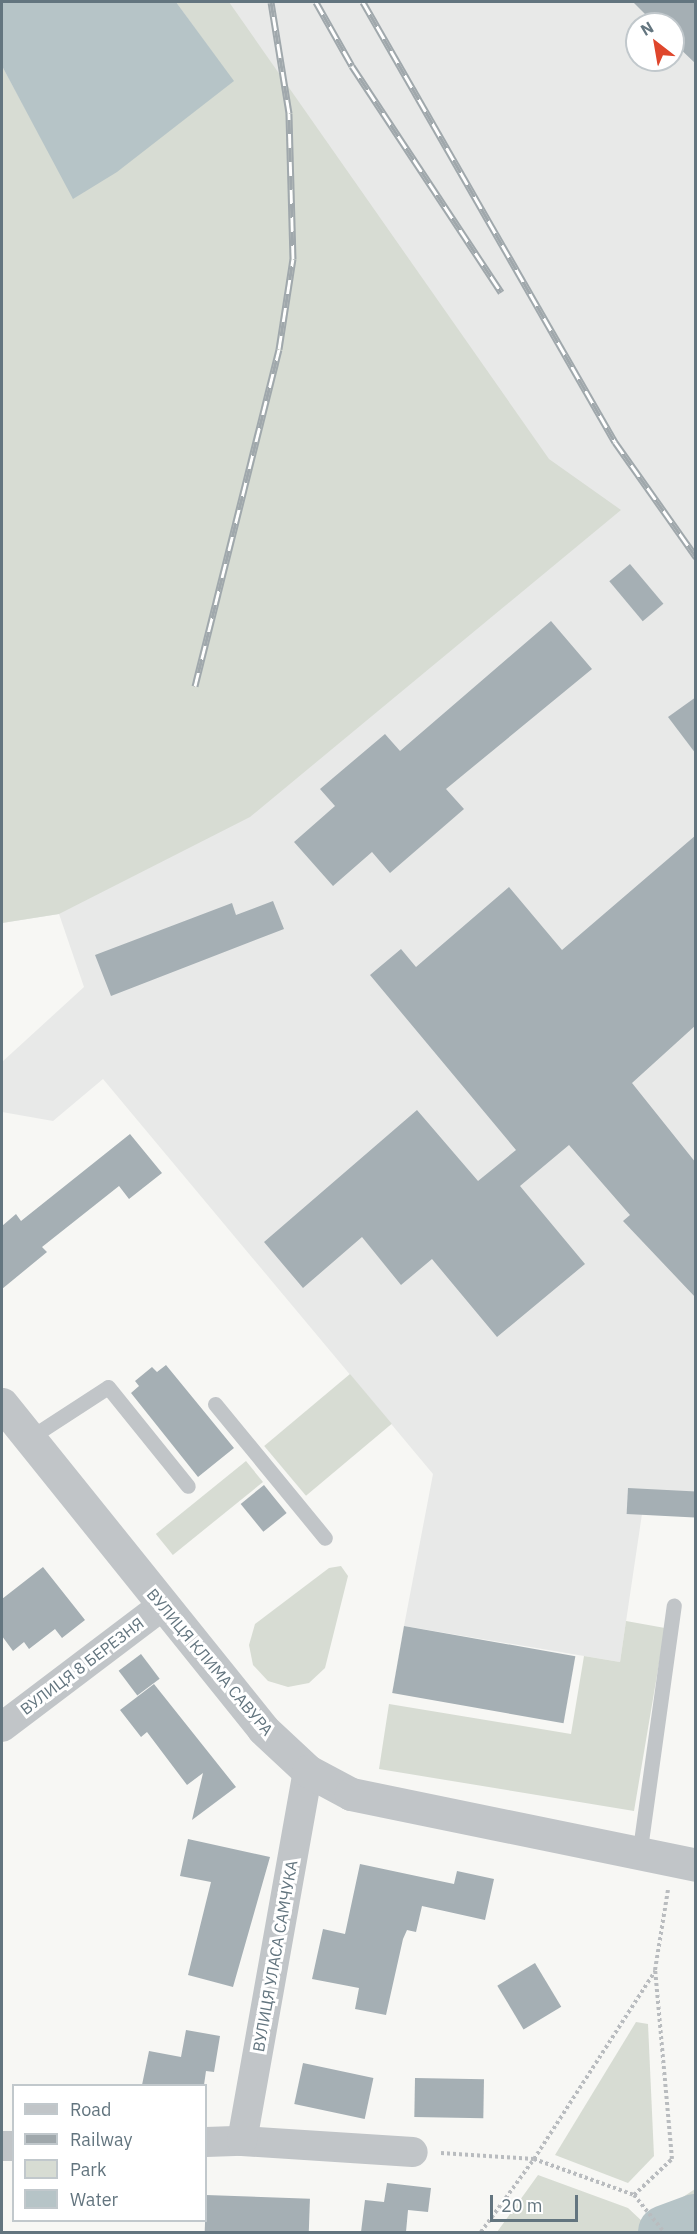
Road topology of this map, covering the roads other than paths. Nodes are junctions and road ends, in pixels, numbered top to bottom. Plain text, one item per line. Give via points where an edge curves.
1 (2, 1404) edge
2 (214, 1404) dead end
3 (28, 1439) junction
4 (188, 1486) dead end
5 (325, 1538) dead end
6 (674, 1605) dead end
7 (162, 1606) junction
8 (2, 1727) edge
9 (308, 1771) junction
10 (639, 1856) junction
11 (684, 1864) edge
12 (242, 2141) junction
13 (207, 2142) edge
14 (412, 2152) road end

1 - 3 street, ВУЛИЦЯ КЛИМА САВУРА
2 - 5 lane
3 - 4 lane via 108,1387
3 - 7 street, ВУЛИЦЯ КЛИМА САВУРА
6 - 10 lane
7 - 8 street, ВУЛИЦЯ 8 БЕРЕЗНЯ
7 - 9 street, ВУЛИЦЯ КЛИМА САВУРА via 263,1729
9 - 10 street, ВУЛИЦЯ КЛИМА САВУРА via 351,1794
9 - 12 street, ВУЛИЦЯ УЛАСА САМЧУКА
10 - 11 street, ВУЛИЦЯ КЛИМА САВУРА
12 - 13 street
12 - 14 street

